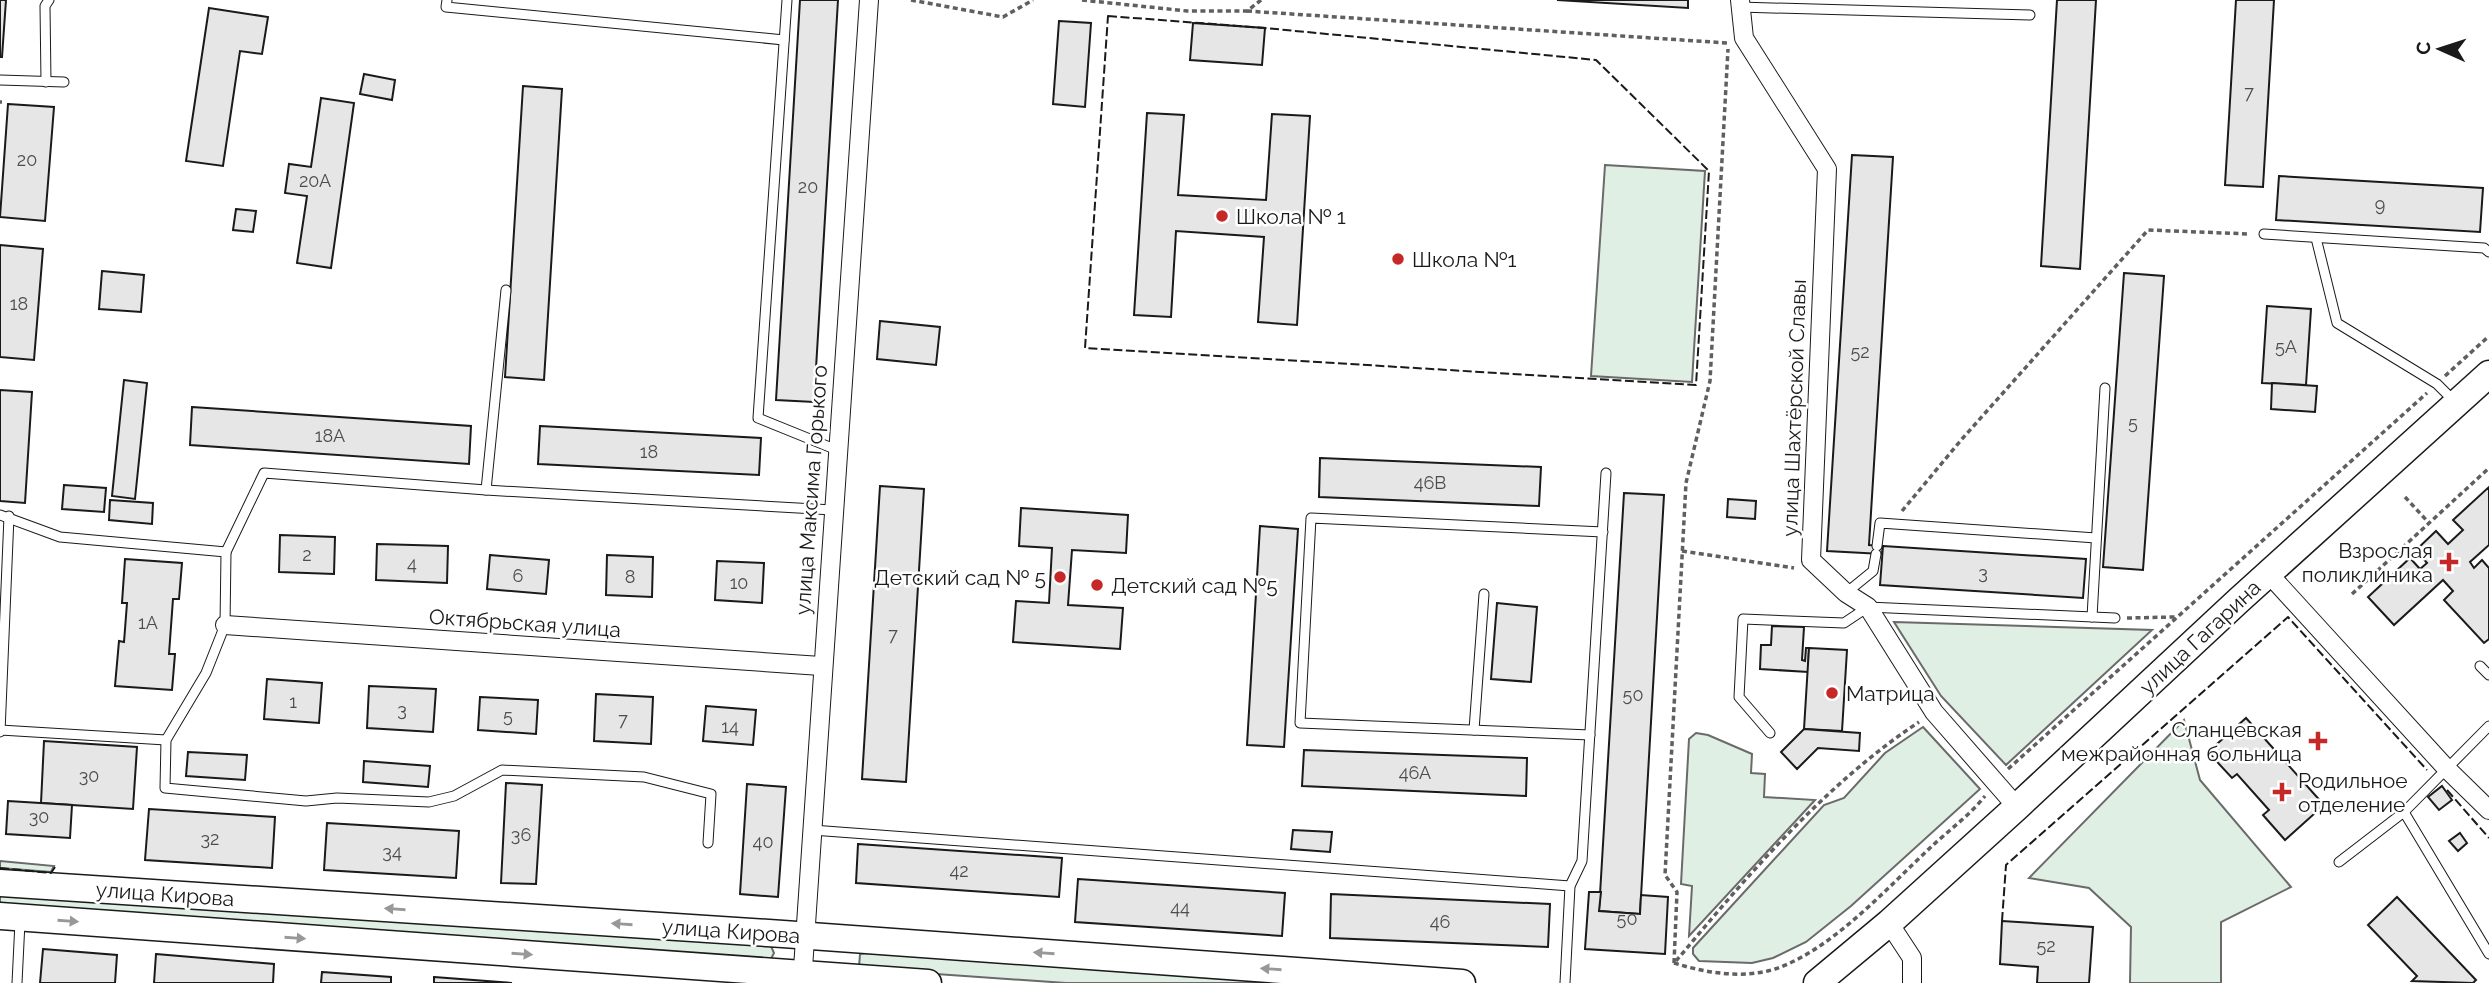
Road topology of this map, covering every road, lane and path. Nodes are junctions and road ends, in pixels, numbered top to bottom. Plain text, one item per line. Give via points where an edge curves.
1 (49, 0) edge
2 (447, 0) edge
3 (787, 0) edge
4 (869, 0) edge
5 (911, 0) edge
6 (1033, 0) edge
7 (1082, 0) edge
8 (1261, 0) edge
9 (1740, 3) edge
10 (1247, 11) junction
11 (2030, 15) dead end
12 (784, 40) junction
13 (0, 80) edge
14 (46, 82) junction
15 (64, 82) dead end
16 (2264, 234) joint
17 (2316, 238) junction
18 (2489, 253) edge
19 (506, 290) dead end
20 (2489, 336) edge
21 (2489, 374) edge
22 (2437, 384) junction
23 (2105, 388) dead end
24 (2456, 403) junction
25 (837, 450) junction
26 (2489, 468) edge
27 (1606, 473) dead end
28 (486, 490) junction
29 (2405, 497) dead end
30 (833, 510) junction
31 (5, 515) edge
32 (2429, 523) junction
33 (1893, 524) junction
34 (1603, 532) junction
35 (2096, 538) junction
36 (1682, 551) junction
37 (226, 552) junction
38 (1811, 560) junction
39 (2269, 573) junction
40 (1846, 593) junction
41 (1484, 594) dead end
42 (2352, 594) dead end
43 (1868, 607) junction
44 (2092, 617) junction
45 (2177, 617) junction
46 (2115, 618) joint
47 (225, 625) junction
48 (821, 666) junction
49 (2480, 666) dead end
50 (2489, 675) edge
51 (1934, 712) junction
52 (2489, 726) edge
53 (1475, 730) junction
54 (0, 731) edge
55 (1770, 733) dead end
56 (1590, 735) junction
57 (166, 740) junction
58 (2447, 769) junction
59 (1994, 782) junction
60 (2017, 807) junction
61 (2489, 810) edge
62 (2404, 812) junction
63 (811, 830) junction
64 (708, 843) dead end
65 (2339, 862) dead end
66 (0, 883) edge
67 (1570, 886) junction
68 (10, 917) edge
69 (1889, 923) junction
70 (805, 936) junction
71 (2489, 954) edge
72 (1674, 963) junction
73 (802, 979) edge
74 (17, 983) edge
75 (928, 983) edge
76 (1462, 983) edge
77 (1565, 983) edge
78 (1816, 983) edge
79 (1912, 983) edge

1 - 14 lane via 45,6
2 - 12 lane via 446,7
3 - 12 lane
4 - 25 street, улица Максима Горького
5 - 6 path via 1003,18
7 - 10 path via 1187,11
8 - 10 path
9 - 11 lane
9 - 38 street, улица Шахтёрской Славы via 1744,38 1827,169
10 - 36 path via 1728,43 1710,381 1686,483
12 - 25 lane via 758,418
13 - 14 lane
14 - 15 lane
16 - 17 lane
16 - 33 path via 2148,230 1962,439
17 - 18 lane via 2484,248
17 - 22 lane via 2337,323
19 - 28 lane
20 - 22 path
21 - 24 main road, улица Гагарина
22 - 24 lane
22 - 45 path
23 - 35 lane
24 - 39 main road, улица Гагарина
25 - 30 street, улица Максима Горького
26 - 32 path
27 - 34 lane
28 - 30 lane
28 - 37 lane via 264,473
29 - 32 path
30 - 48 street, улица Максима Горького
31 - 37 lane via 61,537
31 - 54 lane
32 - 42 path
33 - 35 lane
33 - 40 lane via 1880,523 1873,571
34 - 53 lane via 1311,518 1300,723
34 - 56 lane
35 - 44 lane
36 - 38 path via 1801,569
36 - 72 path via 1665,875 1677,892
37 - 47 lane
38 - 40 street, улица Шахтёрской Славы
39 - 58 street via 2364,667
39 - 60 main road, улица Гагарина
40 - 43 street, улица Шахтёрской Славы
41 - 53 lane
43 - 44 lane
43 - 51 street, улица Шахтёрской Славы
43 - 55 lane via 1844,623 1743,619 1739,697
44 - 46 lane
45 - 46 path
45 - 59 path
47 - 48 street, Октябрьская улица
47 - 57 lane via 206,673
48 - 63 street, улица Максима Горького
49 - 50 lane
51 - 59 street, улица Шахтёрской Славы
51 - 72 path via 1882,747 1819,804
52 - 58 lane
53 - 56 lane
54 - 57 lane
56 - 67 lane via 1582,861
57 - 64 lane via 165,788 306,801 429,802 454,796 502,770 643,777 711,794
58 - 61 street
58 - 62 lane
59 - 60 street, улица Шахтёрской Славы
59 - 72 path via 1983,799 1858,915 1811,951 1753,974 1698,971
60 - 69 main road, улица Гагарина
62 - 65 lane
62 - 71 lane
63 - 67 lane
63 - 70 street, улица Максима Горького
70 -> 66 main road, улица Кирова
67 - 77 lane
68 -> 73 main road, улица Кирова
68 - 74 lane
69 - 78 main road, улица Гагарина
69 - 79 street via 1912,958
70 - 73 street, улица Максима Горького
76 -> 70 main road, улица Кирова
73 - 75 main road, улица Кирова

